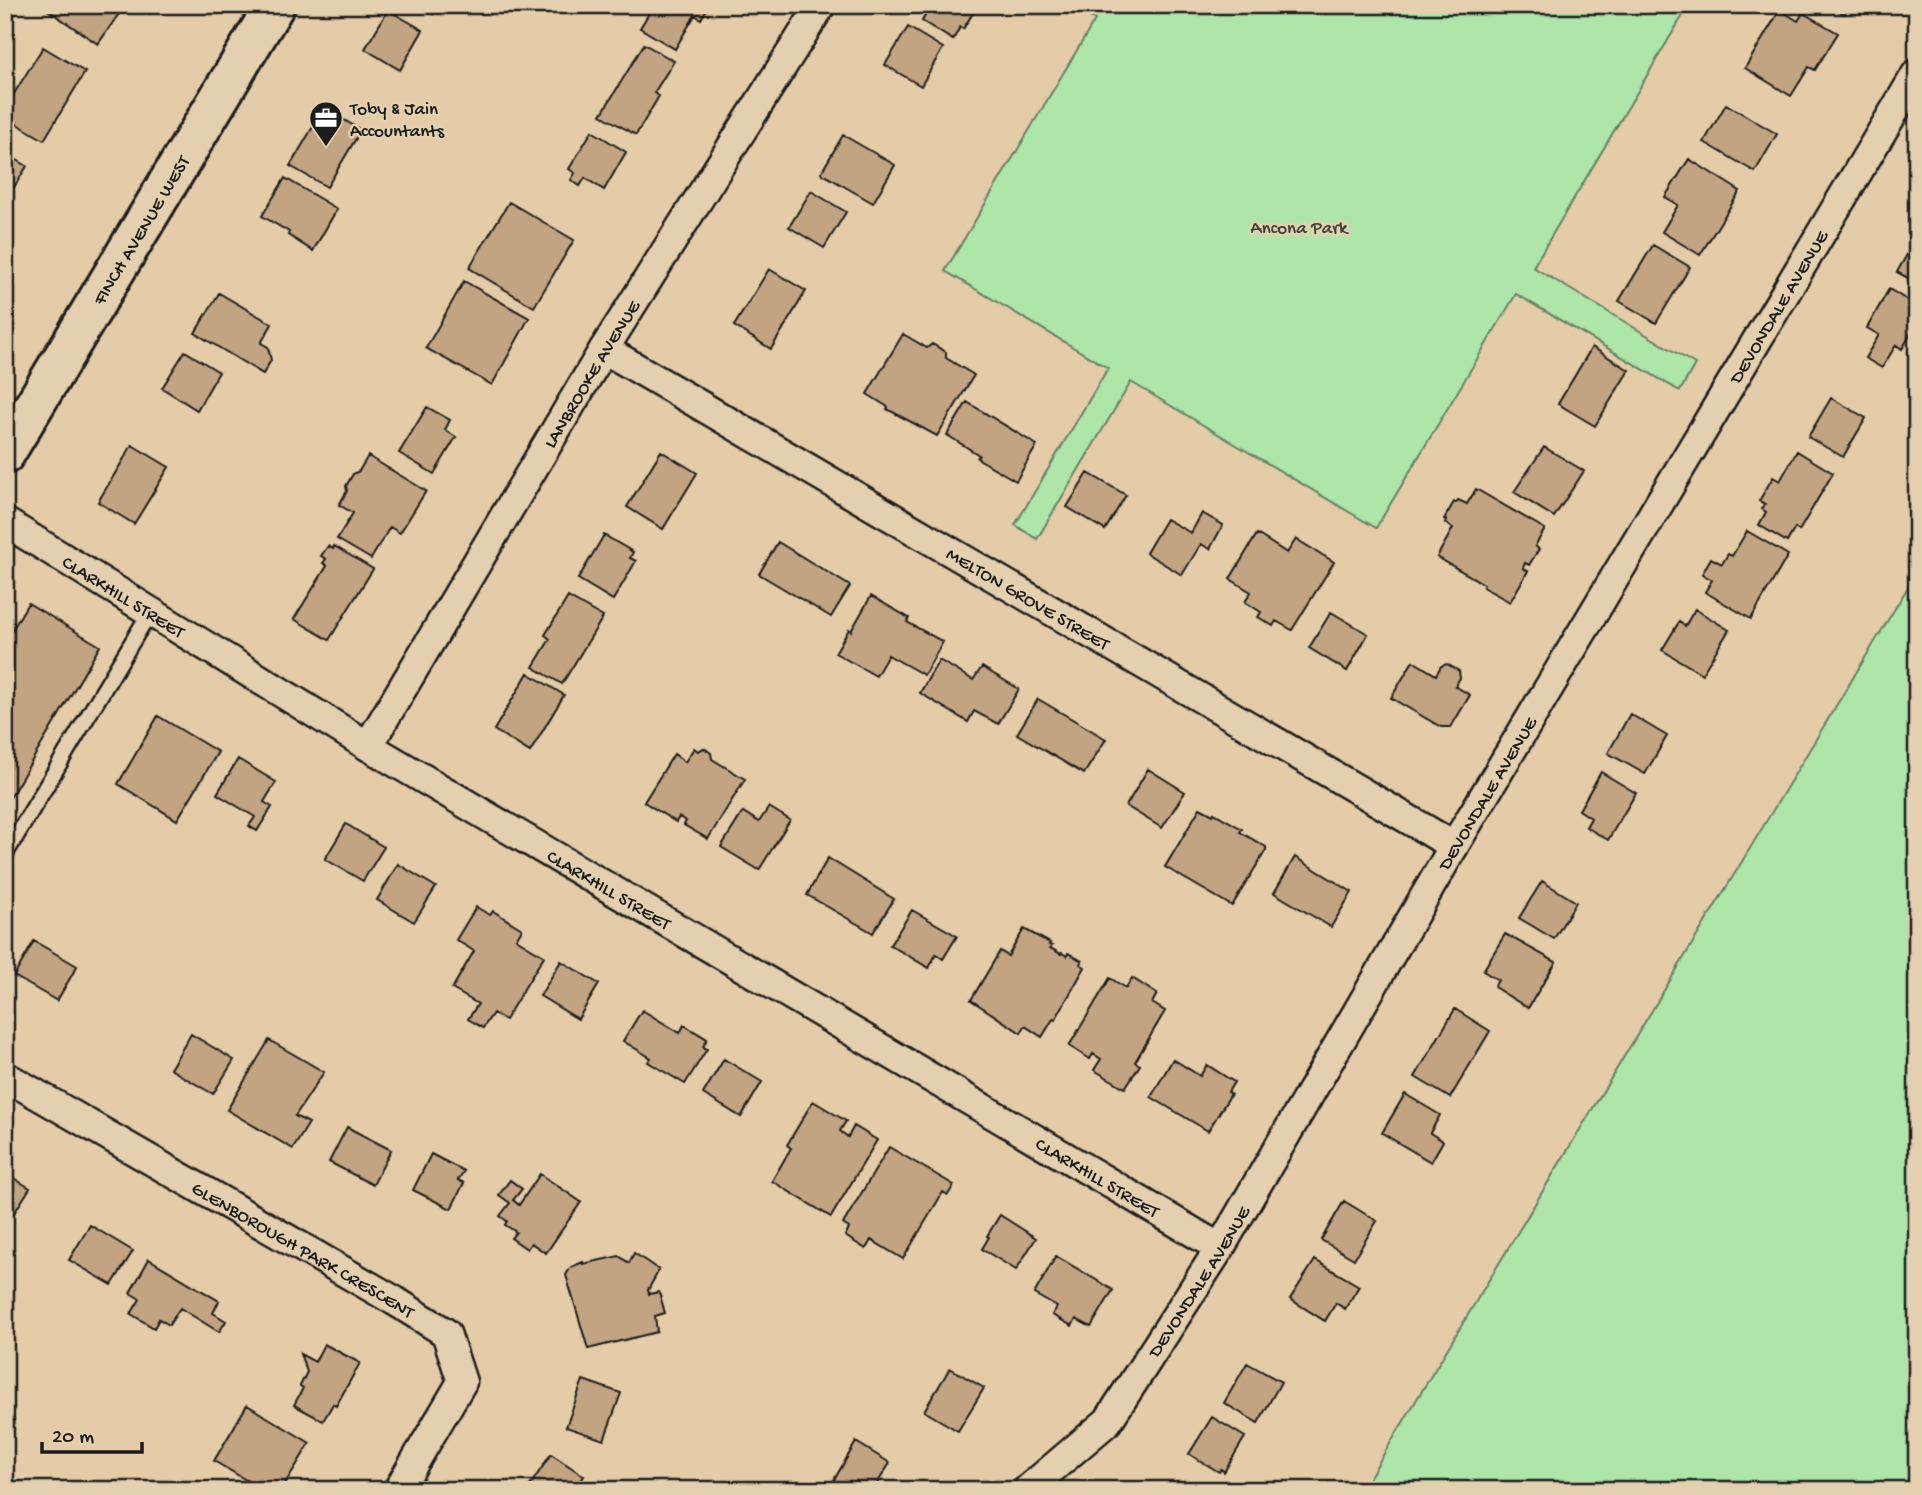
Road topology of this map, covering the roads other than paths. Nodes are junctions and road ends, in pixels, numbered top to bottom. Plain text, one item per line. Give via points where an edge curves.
1 (275, 5) edge
2 (821, 5) edge
3 (1917, 73) edge
4 (604, 349) junction
5 (5, 454) edge
6 (5, 522) edge
7 (150, 612) junction
8 (368, 746) junction
9 (1454, 846) junction
10 (5, 855) edge
11 (5, 1076) edge
12 (1220, 1248) junction
13 (398, 1490) edge
14 (1027, 1490) edge

1 - 5 main road, FINCH AVENUE WEST
2 - 4 street, LANBROOKE AVENUE
3 - 9 street, DEVONDALE AVENUE
4 - 8 street, LANBROOKE AVENUE
4 - 9 street, MELTON GROVE STREET
6 - 7 street, CLARKHILL STREET
7 - 8 street, CLARKHILL STREET
7 - 10 lane
8 - 12 street, CLARKHILL STREET
9 - 12 street, DEVONDALE AVENUE
11 - 13 street, GLENBOROUGH PARK CRESCENT via 446,1333 463,1382
12 - 14 street, DEVONDALE AVENUE via 1108,1422

